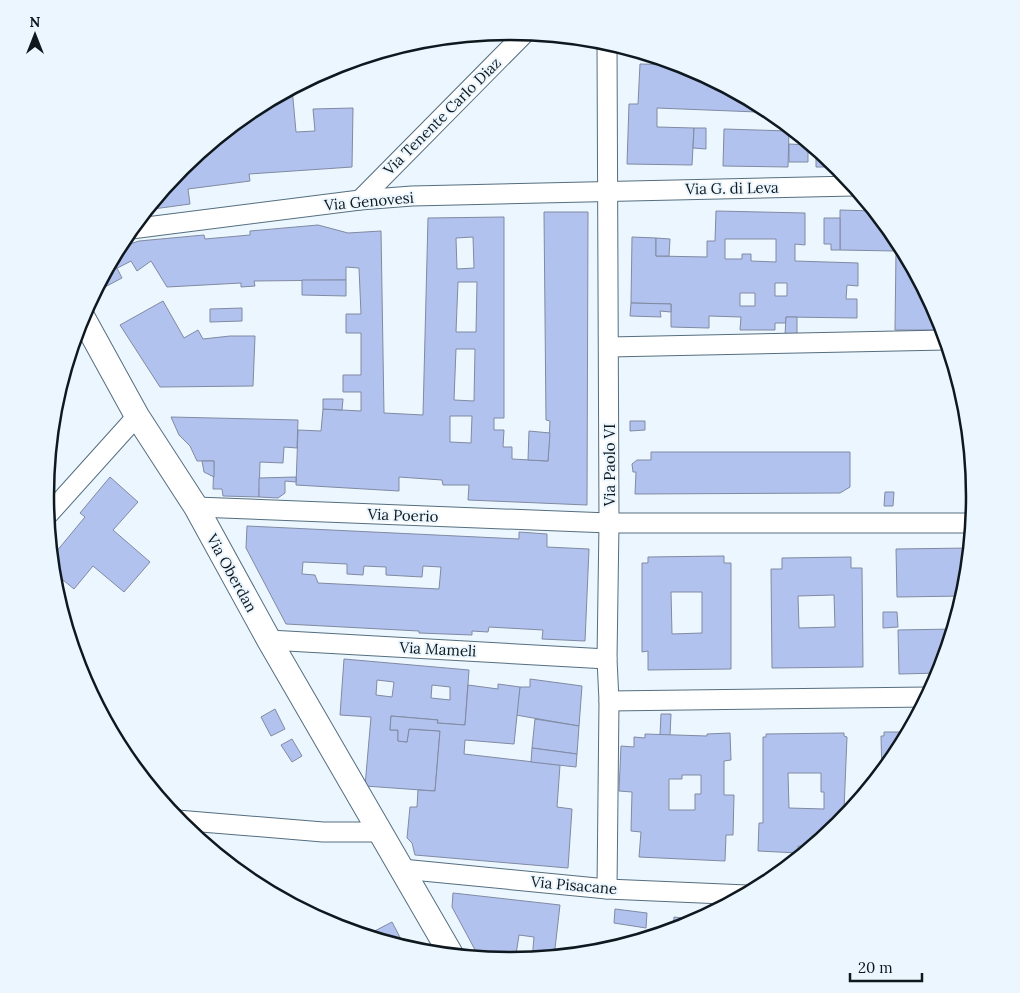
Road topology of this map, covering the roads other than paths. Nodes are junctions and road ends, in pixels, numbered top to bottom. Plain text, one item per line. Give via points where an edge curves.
1 (518, 40) edge
2 (607, 51) edge
3 (844, 186) edge
4 (609, 191) junction
5 (360, 200) junction
6 (141, 228) edge
7 (87, 325) edge
8 (938, 340) edge
9 (609, 346) junction
10 (137, 416) junction
11 (196, 507) junction
12 (54, 508) edge
13 (609, 524) junction
14 (966, 524) edge
15 (269, 640) junction
16 (606, 659) junction
17 (919, 698) edge
18 (609, 701) junction
19 (189, 821) edge
20 (380, 832) junction
21 (402, 869) junction
22 (607, 889) junction
23 (734, 894) edge
24 (448, 949) edge

1 - 5 street, Via Tenente Carlo Diaz
2 - 4 street, Via Paolo VI
3 - 4 street, Via G. di Leva
4 - 5 street, Via Genovesi
4 - 9 street, Via Paolo VI
5 - 6 street, Via Genovesi
7 - 10 street, Via Oberdan
8 - 9 street
9 - 13 street, Via Paolo VI
10 - 11 street, Via Oberdan
10 - 12 street
11 - 13 street, Via Poerio
11 - 15 street, Via Oberdan
13 - 14 street, Via Poerio
13 - 16 street, Via Paolo VI
15 - 16 street, Via Mameli
15 - 20 street, Via Oberdan
16 - 18 street, Via Paolo VI
17 - 18 street
18 - 22 street, Via Paolo VI
19 - 20 street via 323,832
20 - 21 street, Via Oberdan
21 - 22 street, Via Pisacane
21 - 24 street, Via Oberdan
22 - 23 street, Via Pisacane

